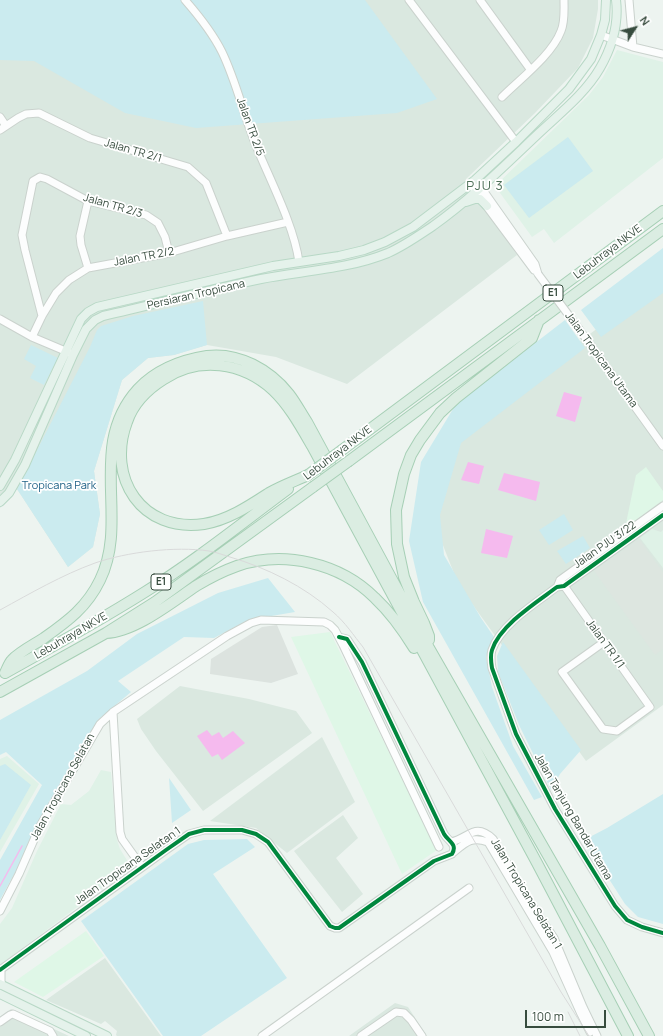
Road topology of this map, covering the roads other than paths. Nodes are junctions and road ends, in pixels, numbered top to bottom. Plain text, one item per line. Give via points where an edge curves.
1 (185, 0) edge
2 (409, 0) edge
3 (480, 0) edge
4 (564, 0) edge
5 (606, 0) edge
6 (616, 0) edge
7 (629, 0) edge
8 (601, 35) junction
9 (613, 40) junction
10 (633, 47) junction
11 (663, 54) edge
12 (530, 69) junction
13 (502, 97) dead end
14 (0, 117) edge
15 (3, 128) edge
16 (516, 142) junction
17 (472, 182) junction
18 (479, 189) junction
19 (88, 200) junction
20 (463, 203) junction
21 (487, 206) junction
22 (663, 211) edge
23 (288, 222) junction
24 (663, 228) edge
25 (227, 236) junction
26 (169, 253) junction
27 (299, 262) junction
28 (88, 268) junction
29 (300, 272) junction
30 (538, 274) junction
31 (42, 316) junction
32 (0, 319) edge
33 (539, 320) junction
34 (32, 336) junction
35 (70, 354) junction
36 (663, 446) edge
37 (308, 475) junction
38 (0, 486) edge
39 (0, 502) edge
40 (663, 506) edge
41 (663, 515) edge
42 (560, 584) junction
43 (515, 620) joint
44 (106, 633) junction
45 (339, 637) junction
46 (604, 642) junction
47 (428, 654) junction
48 (2, 674) edge
49 (0, 692) edge
50 (113, 712) junction
51 (451, 841) junction
52 (439, 848) junction
53 (454, 852) junction
54 (445, 856) junction
55 (434, 861) junction
56 (142, 867) junction
57 (468, 888) dead end
58 (0, 911) edge
59 (663, 933) edge
60 (1, 969) edge
61 (1, 985) edge
62 (0, 994) edge
63 (0, 1022) edge
64 (72, 1033) edge
65 (53, 1036) edge
66 (86, 1036) edge
67 (107, 1036) edge
68 (262, 1036) edge
69 (361, 1036) edge
70 (422, 1036) edge
71 (592, 1036) edge
72 (597, 1036) edge
73 (628, 1036) edge
74 (650, 1036) edge

1 - 23 street, Jalan TR 2/5 via 206,25 222,51 248,126
2 - 16 street
3 - 12 street
4 - 12 street via 562,29 556,42
5 - 8 main road, Persiaran Tropicana
6 - 9 main road, Persiaran Tropicana
7 - 10 street
8 - 9 street
8 - 16 main road, Persiaran Tropicana via 591,60 569,88
9 - 10 street
9 - 18 main road, Persiaran Tropicana via 600,68 583,91
10 - 11 street
12 - 13 street
14 - 15 street, Jalan TR 2/1
15 - 25 street, Jalan TR 2/1 via 26,114 39,113 90,138 188,167 206,183
16 - 17 main road, Persiaran Tropicana
17 - 18 street
17 - 27 main road, Persiaran Tropicana via 413,227 385,242 339,256
18 - 20 main road, Persiaran Tropicana
18 - 21 street, Jalan Tropicana Utama
18 - 30 street, Jalan Tropicana Utama via 535,264
19 - 26 street, Jalan TR 2/3 via 146,215 158,223
19 - 28 street via 80,236
19 - 31 street, Jalan TR 2/3 via 47,179 40,177 33,181 22,235
20 - 21 main road via 480,199
20 - 29 main road, Persiaran Tropicana via 410,242 388,253 339,266
21 - 30 street, Jalan Tropicana Utama
22 - 37 highway, Lebuhraya NKVE / E1, bridge
23 - 25 street, Jalan TR 2/2
23 - 27 street, Jalan TR 2/5
24 - 33 highway, Lebuhraya NKVE / E1
25 - 26 street, Jalan TR 2/2
26 - 28 street, Jalan TR 2/2
27 - 29 main road
27 - 35 main road, Persiaran Tropicana via 97,307 81,319
28 - 31 street, Jalan TR 2/2 via 69,280 56,293
29 - 35 main road, Persiaran Tropicana via 103,316 90,324
30 - 36 street, Jalan Tropicana Utama, bridge
31 - 34 street, Jalan TR 2/2
32 - 34 street
33 - 44 highway, Lebuhraya NKVE / E1, bridge via 179,586
33 - 47 highway via 532,338 440,413 411,455 404,474 396,510 396,544 404,577 429,636
34 - 35 street
35 - 38 main road, Persiaran Tropicana
35 - 39 main road, Persiaran Tropicana via 25,466 9,493
37 - 47 highway via 217,521 197,524 172,523 155,517 141,507 130,491 123,471 122,442 127,422 140,399 156,384 177,372 200,366 225,365 243,370 265,384 285,404 312,446
37 - 48 highway, Lebuhraya NKVE / E1 via 145,592 99,621
40 - 42 street, Jalan PJU 3/22
41 - 42 street, Jalan PJU 3/22
42 - 43 street, Jalan PJU 3/22
42 - 46 street, Jalan TR 1/1
43 - 59 street, Jalan Tanjung Bandar Utama via 501,633 492,649 491,658 492,668 516,734 555,809 615,906 627,920
44 - 47 highway via 130,627 206,580 238,565 270,559 296,560 331,569 366,589 392,616 416,651
44 - 49 highway, Lebuhraya NKVE / E1
45 - 50 street via 330,625 324,622 261,620 251,623 227,636
45 - 51 street via 347,639 362,662 444,834
45 - 52 street
46 - 46 street, Jalan TR 1/1 via 562,672 603,729 617,731 650,707
47 - 48 highway via 316,437 291,398 272,378 255,366 219,355 186,360 166,368 144,383 127,404 116,426 111,453 110,543 101,579 87,603 79,611 11,660
47 - 73 highway
47 - 74 highway
50 - 56 street, Jalan Tropicana Selatan 1 via 120,832 122,839
50 - 58 street, Jalan Tropicana Selatan via 95,730 40,826
51 - 52 street via 443,841
51 - 53 street
51 - 72 street, Jalan Tropicana Selatan 1 via 479,831 487,833 493,839 525,895 554,938
52 - 54 street
52 - 55 street
53 - 54 street
53 - 71 street, Jalan Tropicana Selatan 1 via 471,840 479,838 488,842 553,952
54 - 55 street, Jalan Tropicana Selatan 1
55 - 56 street, Jalan Tropicana Selatan 1 via 339,928 330,926 268,842 256,834 242,830 204,830 189,834
56 - 60 street, Jalan Tropicana Selatan 1
57 - 68 street
60 - 61 street, Jalan Tropicana Selatan 1
61 - 67 main road
62 - 64 main road
63 - 65 street via 13,1014 50,1031
64 - 66 main road
69 - 70 street via 396,1012 404,1013

